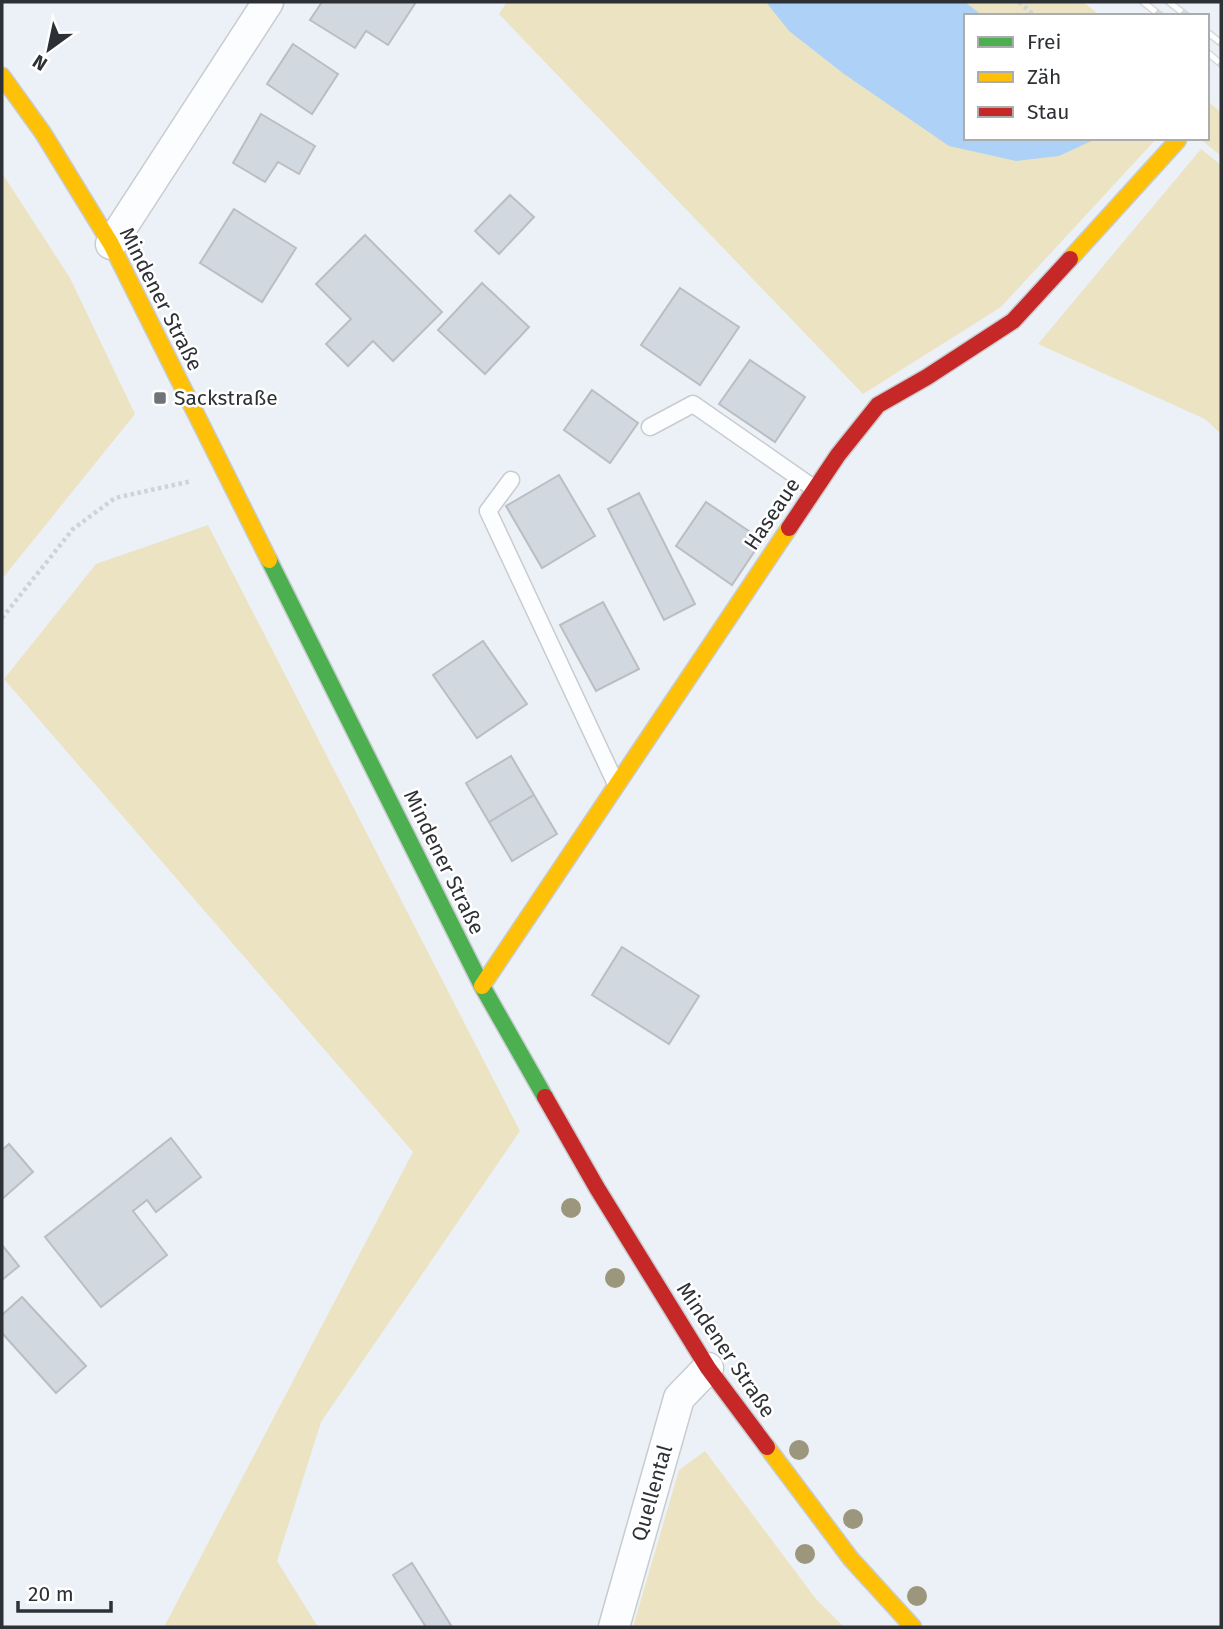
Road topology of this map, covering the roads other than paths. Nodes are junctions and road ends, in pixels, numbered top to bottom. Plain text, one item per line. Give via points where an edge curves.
1 (268, 2) edge
2 (2, 76) edge
3 (1178, 140) dead end
4 (111, 244) junction
5 (650, 427) dead end
6 (511, 480) dead end
7 (815, 489) junction
8 (616, 785) junction
9 (482, 986) junction
10 (708, 1367) junction
11 (614, 1627) edge
12 (913, 1627) edge

1 - 4 street
2 - 4 main road, Mindener Straße
3 - 7 main road, Haseaue via 1013,321 878,405
4 - 9 main road, Mindener Straße
5 - 7 lane via 693,404
6 - 8 lane via 488,511
7 - 8 main road, Haseaue
8 - 9 main road, Haseaue
9 - 10 main road, Mindener Straße via 597,1188
10 - 11 street, Quellental via 679,1398
10 - 12 main road, Mindener Straße via 851,1559

